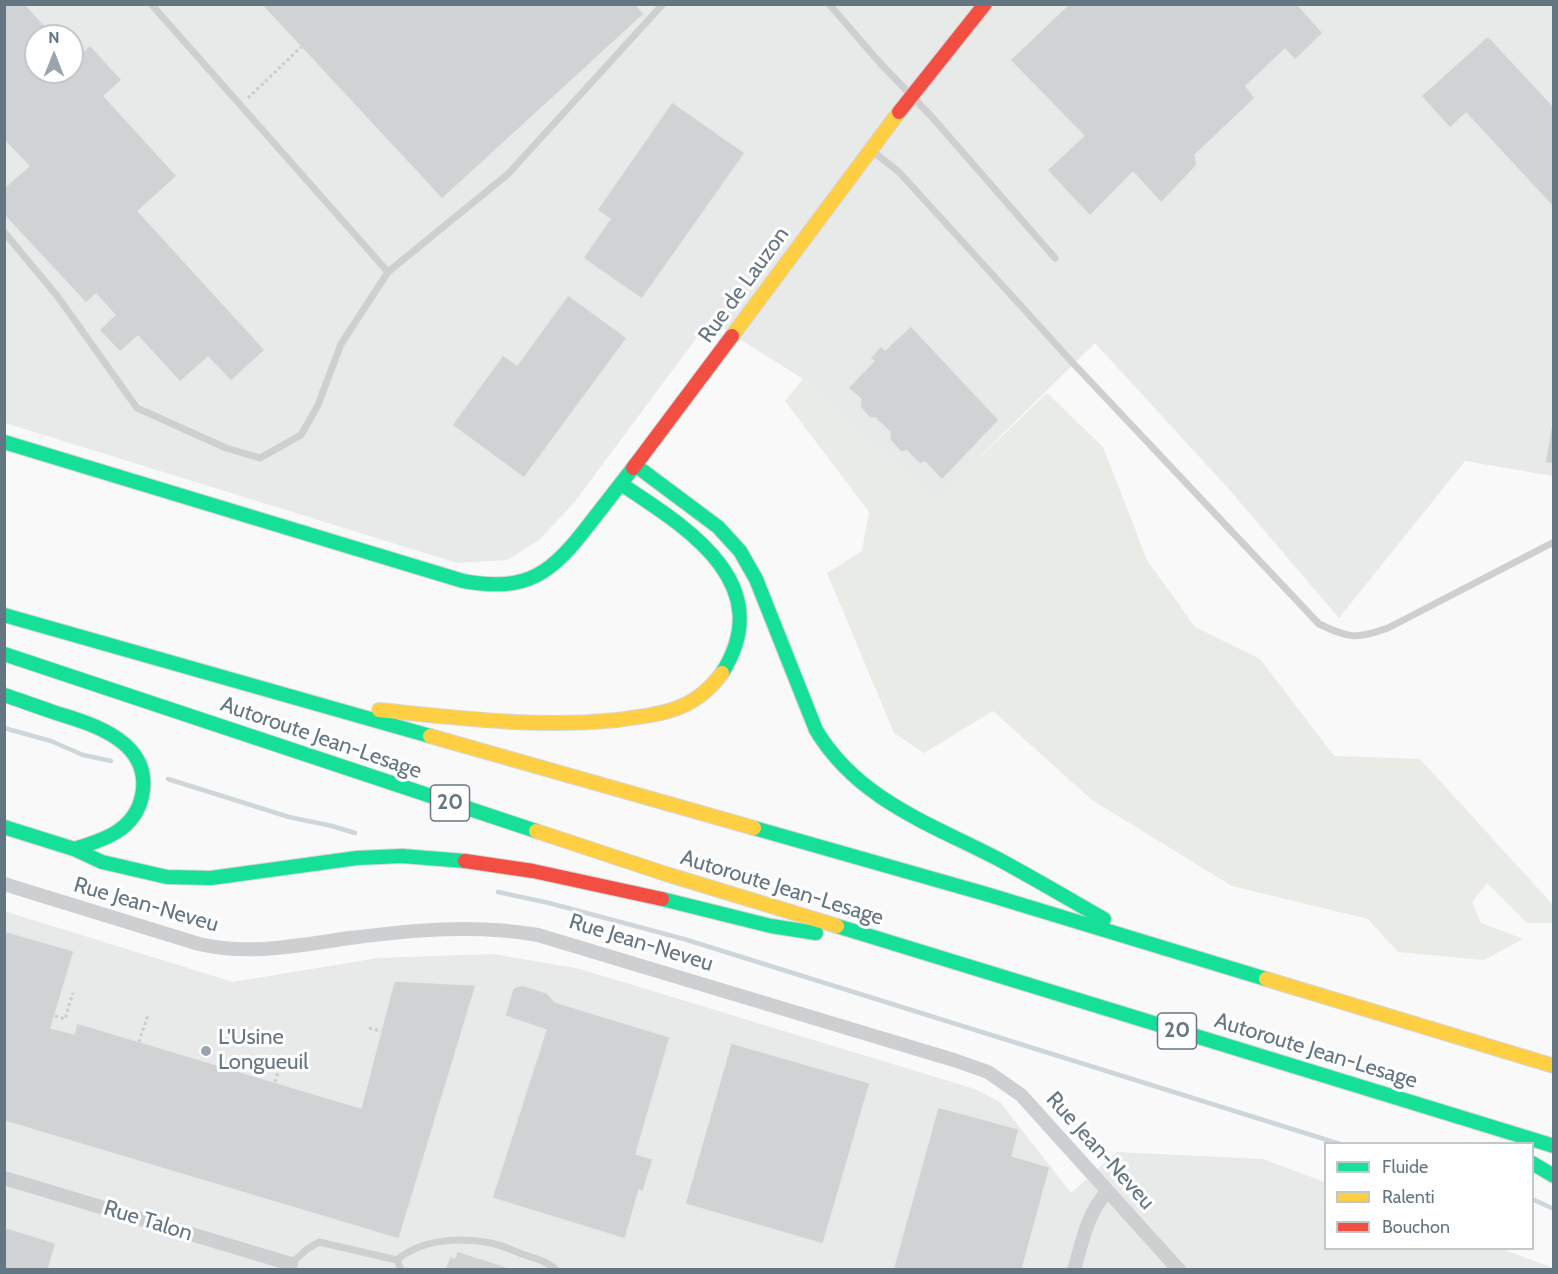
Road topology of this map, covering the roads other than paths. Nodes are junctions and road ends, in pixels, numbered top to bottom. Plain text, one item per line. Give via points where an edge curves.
1 (151, 4) edge
2 (663, 4) edge
3 (829, 4) edge
4 (985, 4) edge
5 (911, 96) junction
6 (870, 149) junction
7 (4, 232) edge
8 (1055, 258) dead end
9 (388, 272) junction
10 (4, 442) edge
11 (635, 465) junction
12 (621, 483) junction
13 (1554, 542) edge
14 (4, 615) edge
15 (4, 654) edge
16 (4, 695) edge
17 (308, 702) junction
18 (4, 827) edge
19 (74, 849) junction
20 (4, 884) edge
21 (1143, 941) junction
22 (898, 946) junction
23 (1554, 1066) edge
24 (1456, 1116) junction
25 (1499, 1142) edge
26 (1554, 1146) edge
27 (1534, 1164) edge
28 (1554, 1176) edge
29 (4, 1178) edge
30 (1107, 1192) junction
31 (397, 1260) junction
32 (291, 1264) joint
33 (402, 1269) edge
34 (556, 1269) edge
35 (1074, 1269) edge
36 (1179, 1269) edge

1 - 9 lane
2 - 9 lane via 508,174
3 - 5 lane
4 - 5 main road, Rue de Lauzon
5 - 6 main road, Rue de Lauzon
5 - 8 lane
6 - 11 main road, Rue de Lauzon
6 - 13 lane via 899,172 1319,624 1341,634 1362,637 1388,628
7 - 9 lane via 58,297 137,408 225,448 260,458 302,435 341,344
10 - 12 main road, Rue de Lauzon via 463,581 493,586 512,585 545,572
11 - 12 main road, Rue de Lauzon
11 - 21 main road via 718,527 740,551 760,588 816,730 857,781 886,802
12 - 17 main road via 701,542 721,563 734,587 739,616 735,645 716,681 699,696 683,706 658,713 570,723 504,722
14 - 17 main road, Autoroute Jean-Lesage
15 - 22 main road, Autoroute Jean-Lesage / 20 via 542,834
16 - 19 main road via 110,733 129,747 140,765 144,790 140,806 127,827 111,837
17 - 21 main road, Autoroute Jean-Lesage
18 - 19 main road
19 - 22 main road via 138,872 188,878 357,858 459,859 606,886 771,926
20 - 30 street, Rue Jean-Neveu via 199,944 229,949 259,950 432,929 502,930 557,940 981,1069 1013,1088 1030,1104
21 - 23 main road, Autoroute Jean-Lesage
22 - 24 main road, Autoroute Jean-Lesage / 20
24 - 25 main road
24 - 26 main road, Autoroute Jean-Lesage / 20
27 - 28 main road
29 - 32 street, Rue Talon
30 - 35 street via 1092,1215
30 - 36 street, Rue Jean-Neveu
31 - 32 lane via 319,1242
31 - 33 lane
31 - 34 lane via 439,1241 461,1240 491,1243

